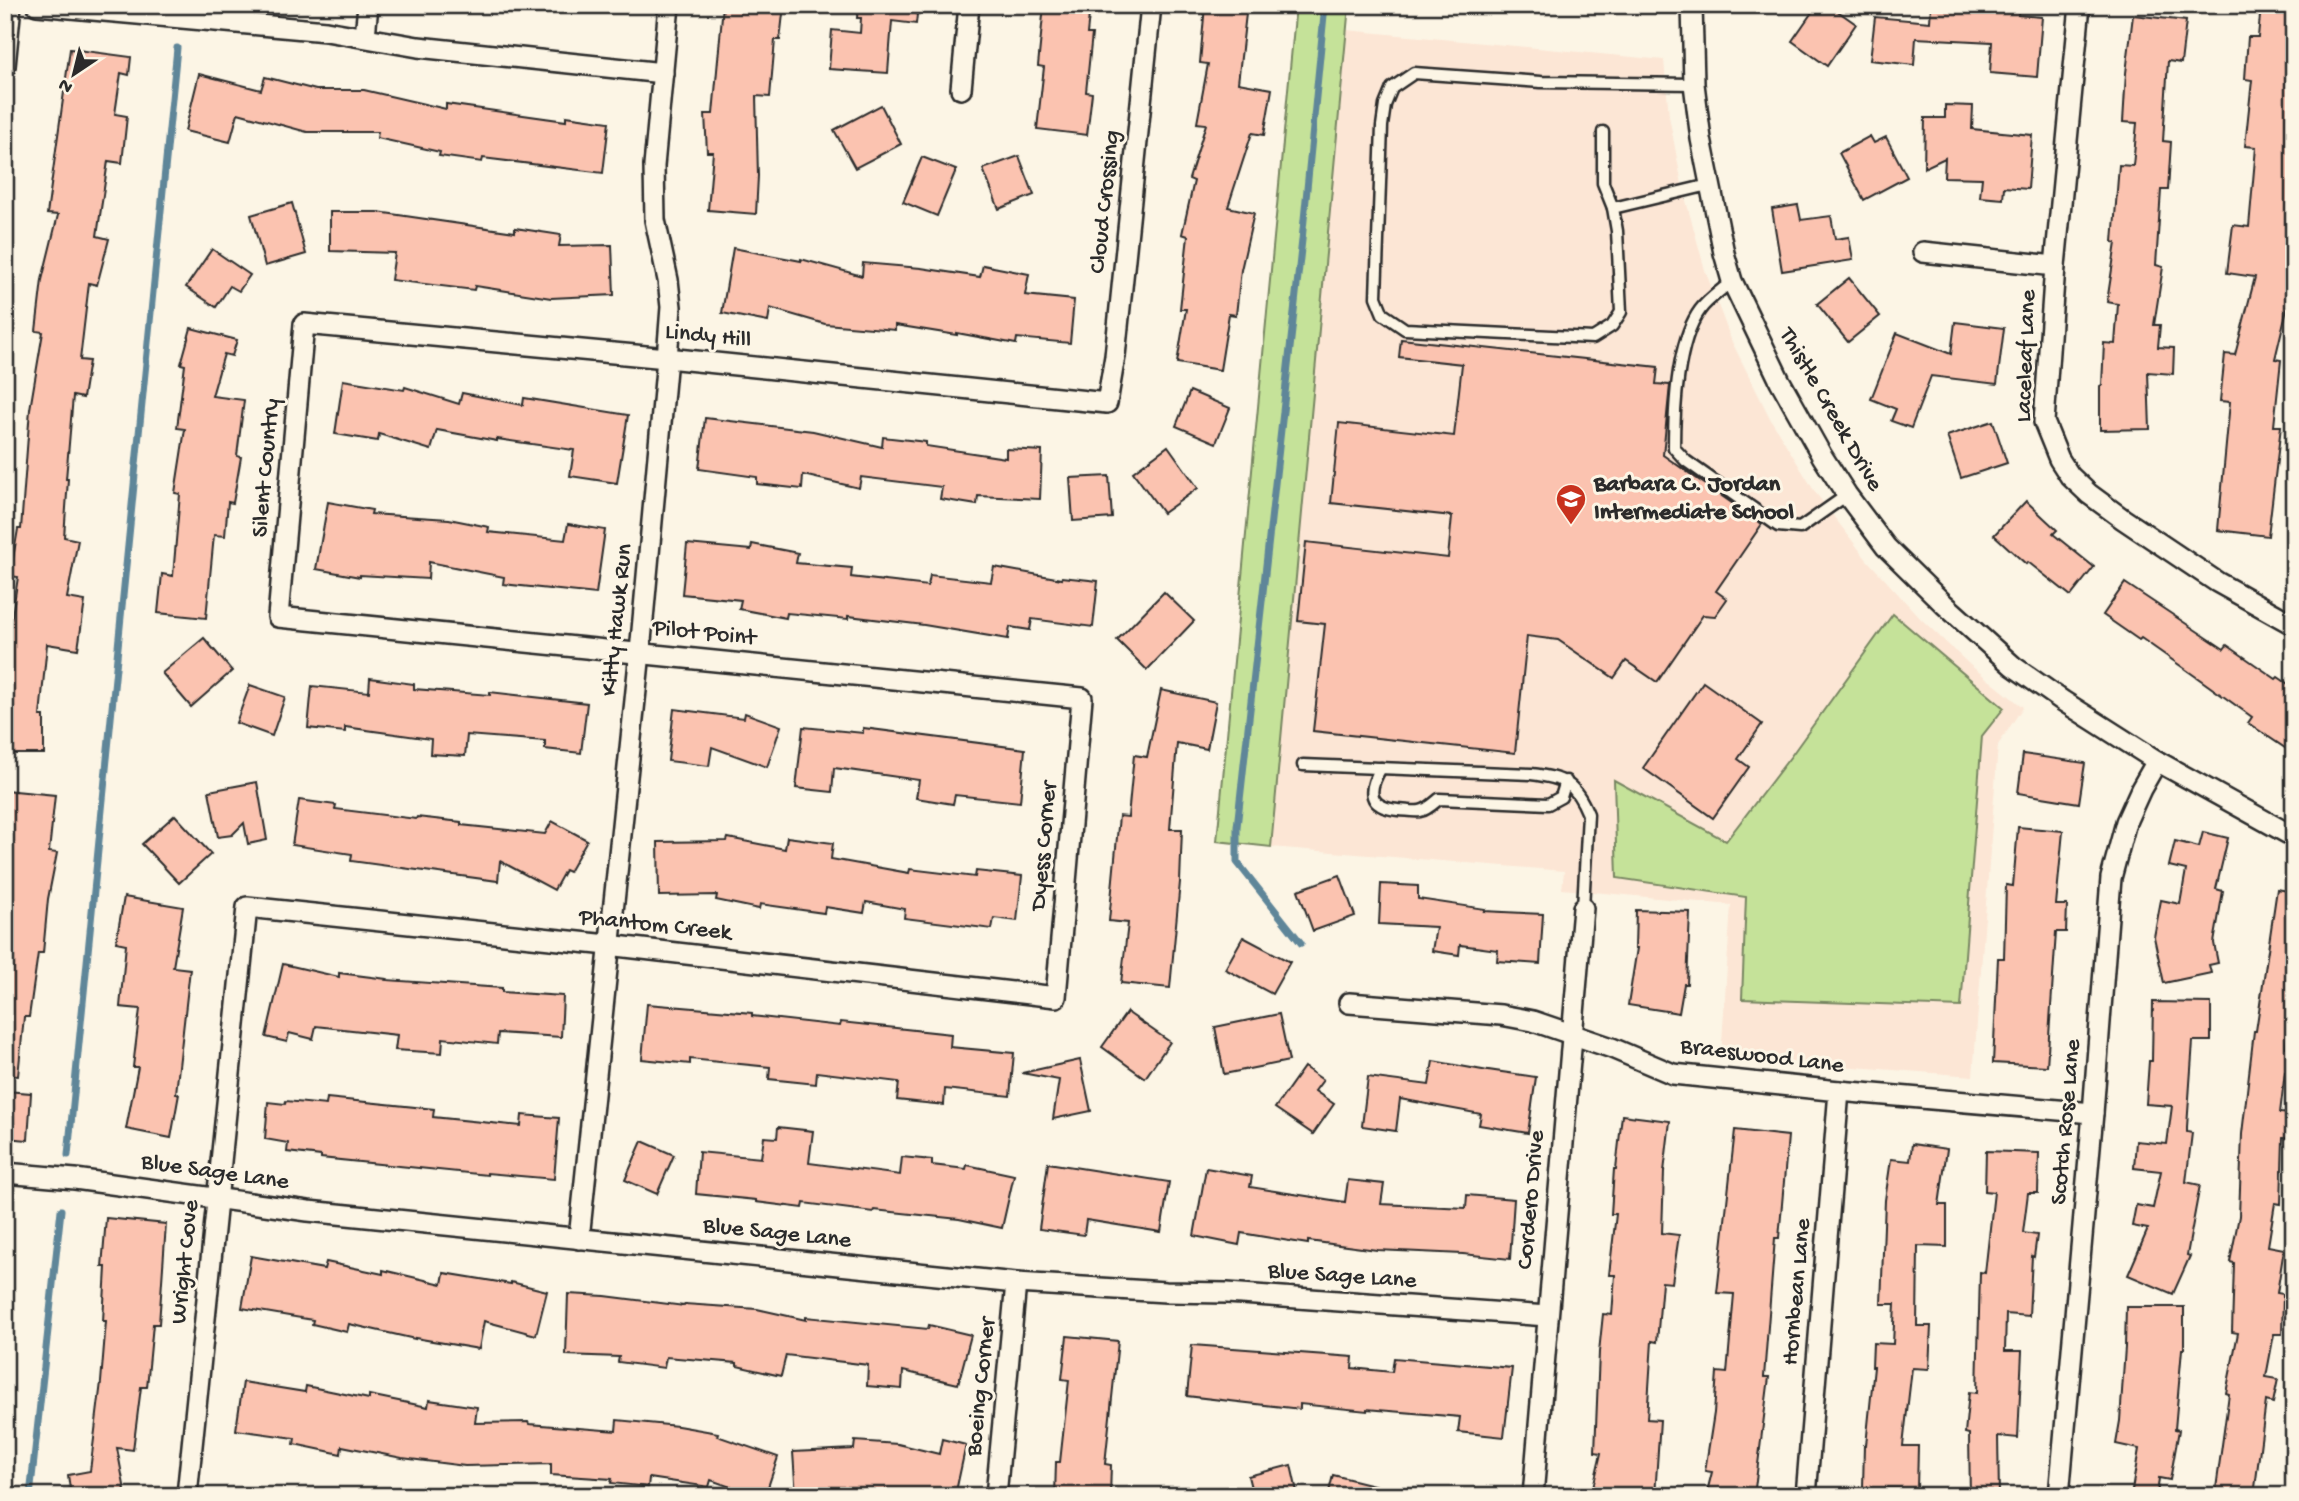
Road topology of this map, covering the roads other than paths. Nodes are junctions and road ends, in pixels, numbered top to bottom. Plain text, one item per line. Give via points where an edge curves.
1 (11, 5) edge
2 (37, 5) edge
3 (368, 5) edge
4 (669, 5) edge
5 (970, 5) edge
6 (1151, 5) edge
7 (1692, 5) edge
8 (2080, 5) edge
9 (365, 36) junction
10 (5, 66) edge
11 (663, 73) junction
12 (1694, 85) junction
13 (961, 89) dead end
14 (1603, 132) dead end
15 (1709, 185) junction
16 (1613, 208) junction
17 (1923, 252) dead end
18 (2055, 266) junction
19 (1732, 281) junction
20 (303, 324) joint
21 (667, 358) junction
22 (1107, 403) joint
23 (1847, 495) junction
24 (278, 617) joint
25 (2294, 625) edge
26 (640, 652) junction
27 (1082, 698) joint
28 (2157, 761) junction
29 (1303, 765) dead end
30 (1381, 768) junction
31 (1566, 781) junction
32 (2294, 837) edge
33 (247, 907) joint
34 (1583, 908) joint
35 (608, 945) junction
36 (1056, 998) joint
37 (1349, 1003) dead end
38 (1571, 1034) junction
39 (1839, 1091) junction
40 (2093, 1113) junction
41 (5, 1174) edge
42 (217, 1198) junction
43 (579, 1239) junction
44 (1016, 1283) junction
45 (1547, 1316) junction
46 (188, 1496) edge
47 (996, 1496) edge
48 (1532, 1496) edge
49 (1806, 1496) edge
50 (2059, 1496) edge

1 - 10 street
2 - 9 street
3 - 9 street
4 - 11 street, Kitty Hawk Run
5 - 13 street
6 - 22 street, Cloud Crossing
7 - 12 street, Thistle Creek Drive
8 - 18 street, Laceleaf Lane
9 - 11 street via 418,47
11 - 21 street, Kitty Hawk Run via 654,166 655,220 671,307
12 - 15 street, Thistle Creek Drive
12 - 16 lane via 1414,74 1392,88 1382,126 1376,296 1384,314 1405,329 1593,338 1612,326 1621,312
14 - 16 lane via 1603,183
15 - 16 lane
15 - 19 street, Thistle Creek Drive
17 - 18 street
18 - 25 street, Laceleaf Lane via 2044,422 2070,476 2123,519 2217,582
19 - 23 street, Thistle Creek Drive via 1780,381
19 - 23 lane via 1700,311 1689,334 1674,409 1674,448 1778,526 1800,528
20 - 21 street, Lindy Hill
20 - 24 street, Silent Country
21 - 22 street, Lindy Hill
21 - 26 street, Kitty Hawk Run
23 - 28 street, Thistle Creek Drive via 1886,547 1986,643 2063,701
24 - 26 street, Pilot Point
26 - 27 street, Pilot Point
26 - 35 street, Kitty Hawk Run
27 - 36 street, Dyess Corner
28 - 32 street, Thistle Creek Drive
28 - 40 street, Scotch Rose Lane via 2126,822 2111,878
29 - 30 lane
30 - 31 lane via 1531,774
30 - 31 lane via 1374,780 1373,798 1388,809 1409,811 1419,811 1439,799 1548,804 1561,797
31 - 34 lane via 1588,814
33 - 35 street, Phantom Creek
33 - 42 street, Wright Cove
34 - 38 street, Cordero Drive
35 - 36 street, Phantom Creek
35 - 43 street, Kitty Hawk Run
37 - 38 street, Braeswood Lane via 1501,1015
38 - 39 street, Braeswood Lane via 1673,1074
38 - 45 street, Cordero Drive
39 - 40 street, Braeswood Lane
39 - 49 street, Hornbean Lane
40 - 50 street, Scotch Rose Lane
41 - 42 street, Blue Sage Lane
42 - 43 street, Blue Sage Lane
42 - 46 street, Wright Cove
43 - 44 street, Blue Sage Lane
44 - 45 street, Blue Sage Lane
44 - 47 street, Boeing Corner
45 - 48 street, Cordero Drive

